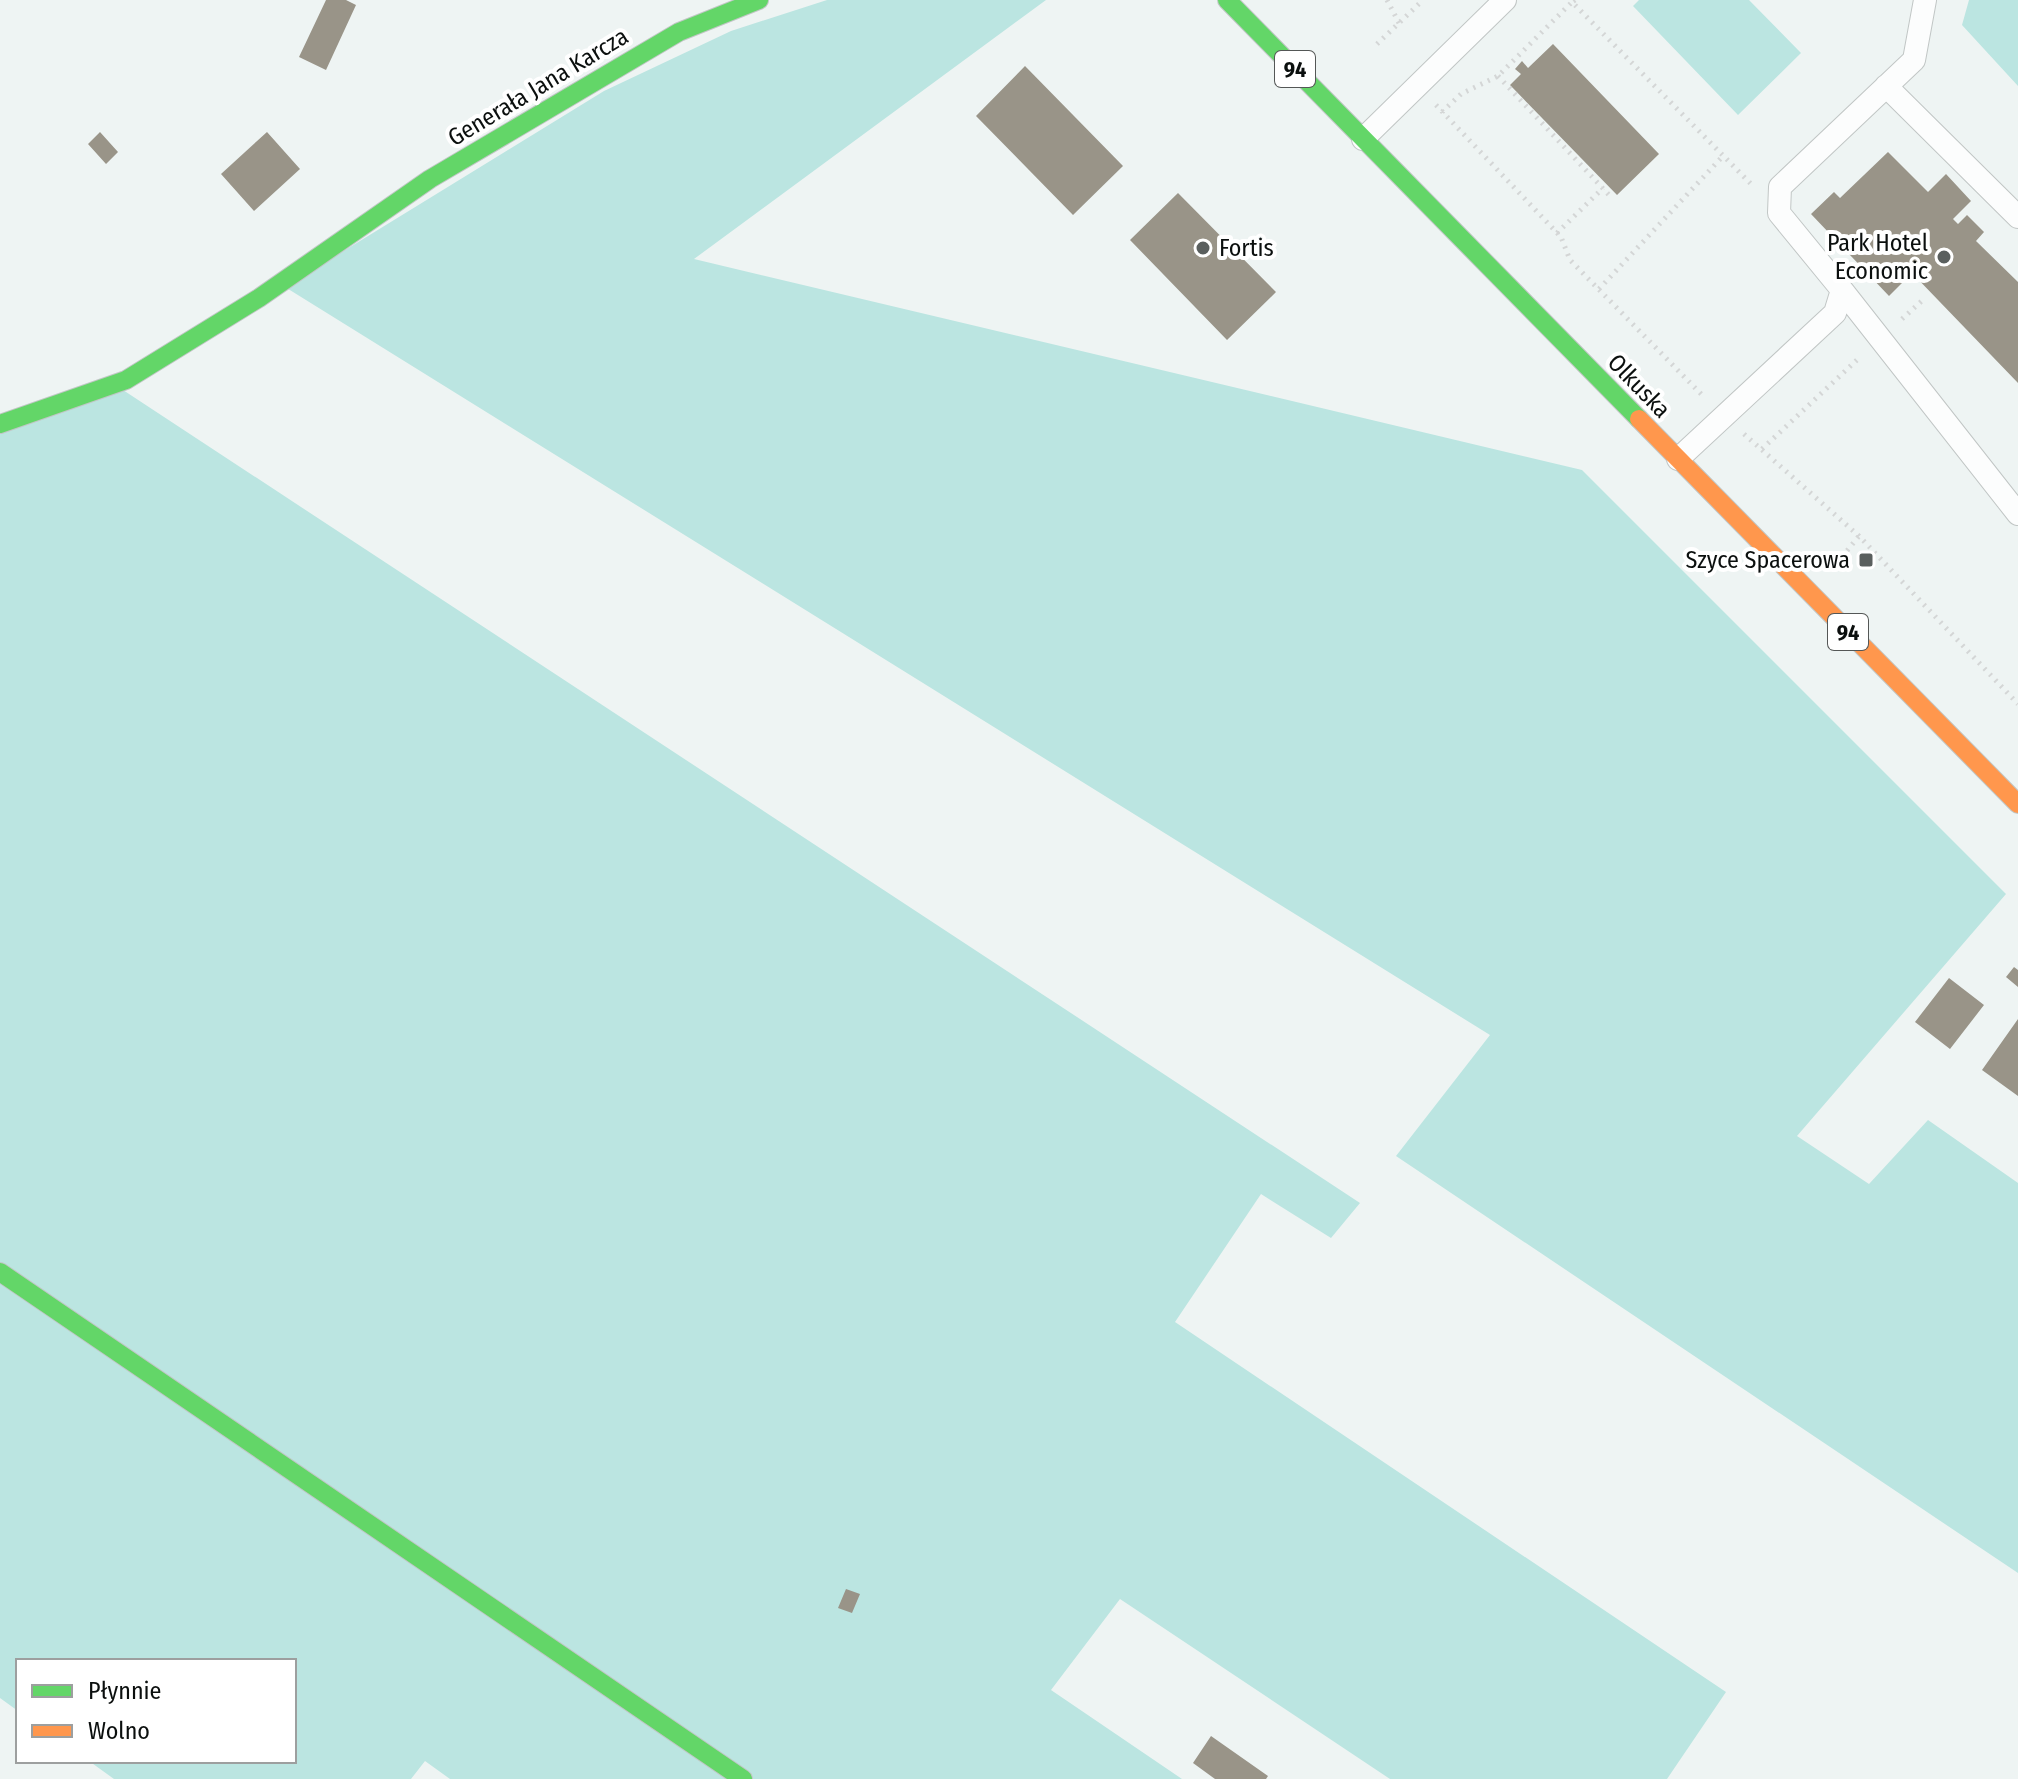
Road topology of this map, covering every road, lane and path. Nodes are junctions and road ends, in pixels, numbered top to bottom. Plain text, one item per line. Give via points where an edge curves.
1 (759, 0) edge
2 (1227, 0) edge
3 (1387, 0) edge
4 (1423, 0) edge
5 (1505, 0) edge
6 (1923, 0) edge
7 (1572, 1) edge
8 (1399, 23) junction
9 (1377, 44) dead end
10 (1498, 76) junction
11 (1886, 86) junction
12 (1442, 112) dead end
13 (1363, 139) junction
14 (1723, 156) junction
15 (1603, 188) junction
16 (1610, 196) dead end
17 (1779, 213) junction
18 (2018, 217) edge
19 (1557, 233) dead end
20 (1599, 289) dead end
21 (1842, 290) junction
22 (1925, 298) dead end
23 (1880, 338) junction
24 (0, 424) edge
25 (1762, 449) dead end
26 (1678, 459) junction
27 (2018, 514) edge
28 (1859, 536) dead end
29 (1847, 572) dead end
30 (2018, 804) edge
31 (0, 1272) edge
32 (743, 1779) edge

1 - 24 street, Generała Jana Karcza via 679,32 430,179 259,298 126,380
2 - 13 street, Olkuska / 94
3 - 8 path
4 - 8 path
5 - 13 lane
6 - 11 lane via 1914,60
7 - 10 path
7 - 14 path
8 - 9 path
10 - 12 path via 1461,94
10 - 15 path
11 - 17 lane via 1780,187
11 - 18 lane
13 - 26 street, Olkuska / 94
14 - 17 path
14 - 20 path
15 - 16 path
15 - 19 path
17 - 21 lane
21 - 23 lane
21 - 26 lane via 1835,313
22 - 23 path
23 - 25 path
23 - 27 lane
26 - 30 street, Olkuska / 94
28 - 29 path via 1837,562
31 - 32 street

